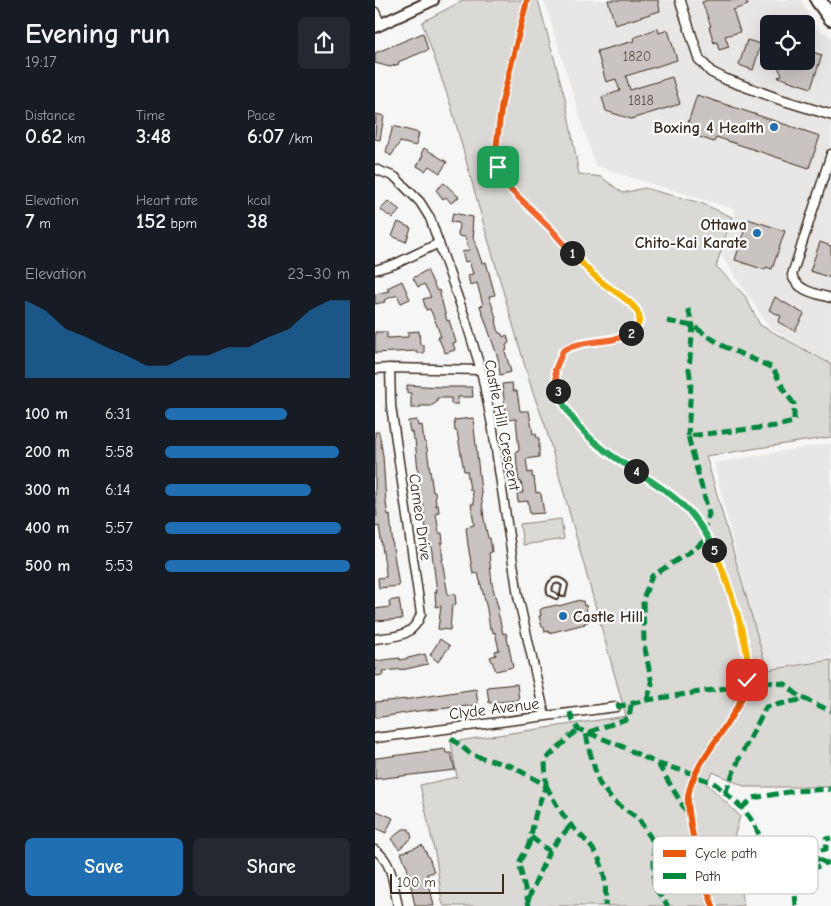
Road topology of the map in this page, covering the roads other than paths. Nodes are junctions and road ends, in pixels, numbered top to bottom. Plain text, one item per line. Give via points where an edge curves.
1 (433, 0) edge
2 (680, 0) edge
3 (818, 0) edge
4 (375, 12) edge
5 (831, 18) edge
6 (378, 26) edge
7 (831, 115) edge
8 (831, 154) edge
9 (375, 169) edge
10 (439, 243) junction
11 (375, 270) edge
12 (831, 298) edge
13 (390, 368) junction
14 (375, 369) edge
15 (481, 370) junction
16 (550, 591) junction
17 (543, 592) dead end
18 (563, 594) dead end
19 (556, 596) dead end
20 (375, 639) edge
21 (616, 707) dead end
22 (545, 716) junction
23 (375, 738) edge
24 (375, 850) edge
25 (398, 906) edge

1 - 6 main road
2 - 7 street via 699,59 711,72
3 - 5 highway
4 - 6 street
8 - 12 street via 792,275 802,289
9 - 10 street, Castle Hill Crescent via 395,177 420,202
10 - 11 street
10 - 15 street, Castle Hill Crescent
13 - 14 street
13 - 15 street
13 - 20 street, Cameo Drive via 391,406 421,614 410,632
15 - 22 street, Castle Hill Crescent via 518,596
16 - 17 lane
16 - 18 lane via 551,583 559,580 565,585
16 - 19 lane
21 - 22 street, Clyde Avenue
22 - 23 street, Clyde Avenue
24 - 25 street via 387,862 392,873

